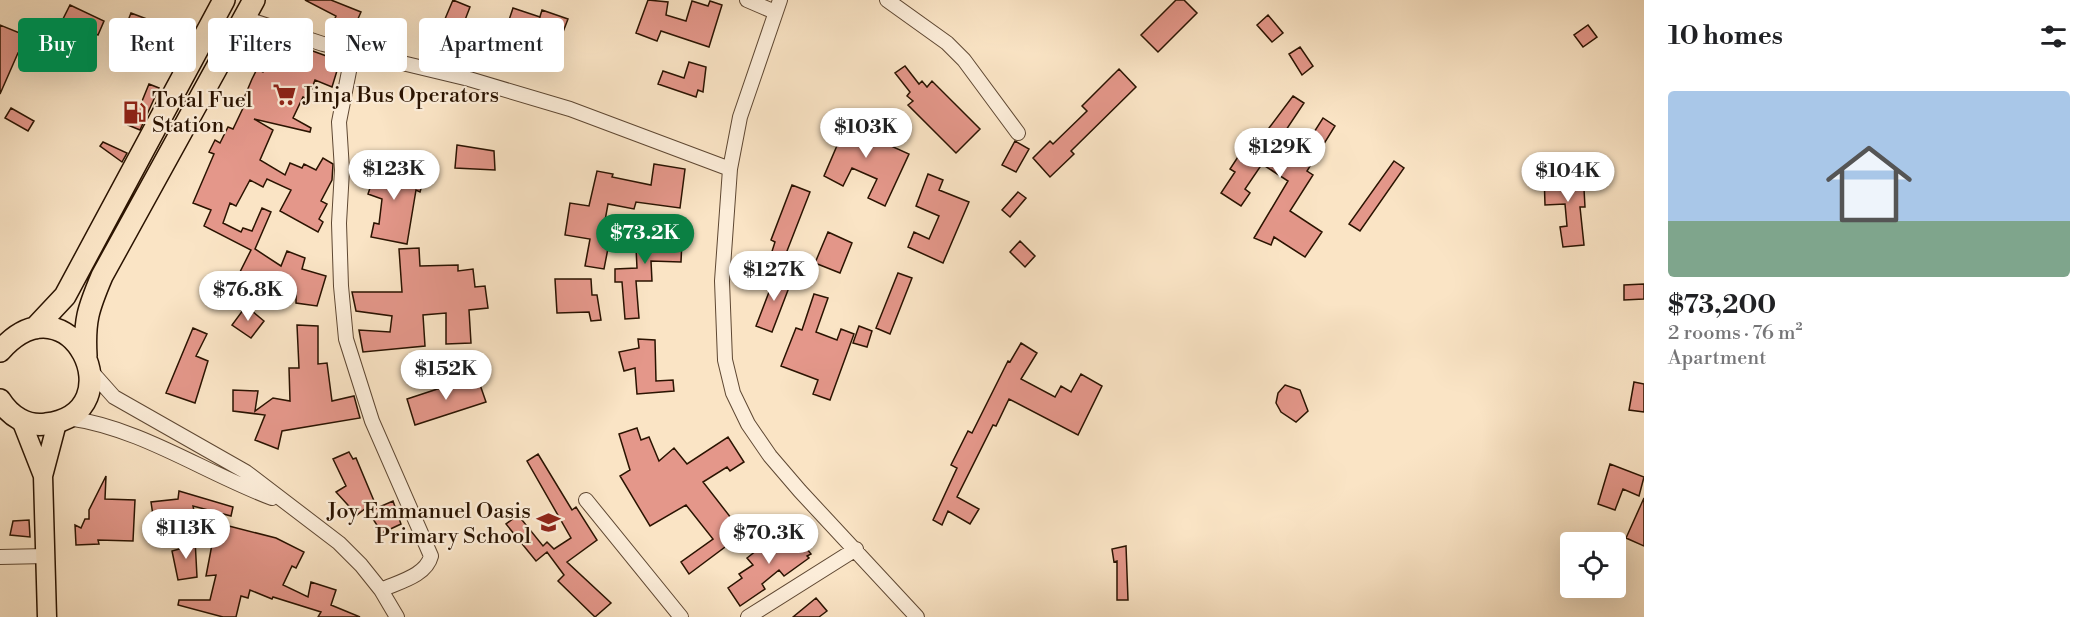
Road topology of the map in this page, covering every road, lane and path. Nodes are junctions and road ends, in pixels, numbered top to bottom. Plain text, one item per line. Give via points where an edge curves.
1 (224, 0) edge
2 (747, 0) edge
3 (887, 0) edge
4 (777, 6) edge
5 (249, 9) edge
6 (325, 40) edge
7 (407, 64) edge
8 (349, 72) edge
9 (1018, 133) dead end
10 (730, 169) junction
11 (35, 328) junction
12 (4, 342) edge
13 (88, 363) junction
14 (0, 400) edge
15 (21, 420) junction
16 (62, 420) junction
17 (43, 476) junction
18 (586, 500) dead end
19 (288, 504) junction
20 (856, 549) junction
21 (46, 556) junction
22 (0, 557) edge
23 (381, 590) junction
24 (47, 617) edge
25 (397, 617) edge
26 (681, 617) edge
27 (748, 617) edge
28 (917, 617) edge

1 - 11 highway via 65,296
2 - 4 street
3 - 9 street via 964,60
4 - 10 street via 740,117
5 - 6 street
5 - 13 highway via 102,276 85,326
7 - 10 street via 570,109
8 - 23 street via 339,122 340,265 346,339 372,421 431,556 422,571
10 - 20 street via 722,282 726,360 733,393 770,456
11 - 12 highway
11 - 13 highway via 51,328 66,334 78,343
13 - 16 highway via 89,389 81,405
13 - 19 street via 114,397 246,472
14 - 15 highway via 6,410
15 - 16 highway via 39,425
15 - 17 main road
16 - 17 main road
16 - 19 street via 100,422 135,434 238,485
17 - 21 main road
18 - 26 street
19 - 23 street via 339,543
20 - 27 street
20 - 28 street
21 - 22 street
21 - 24 main road
23 - 25 street

